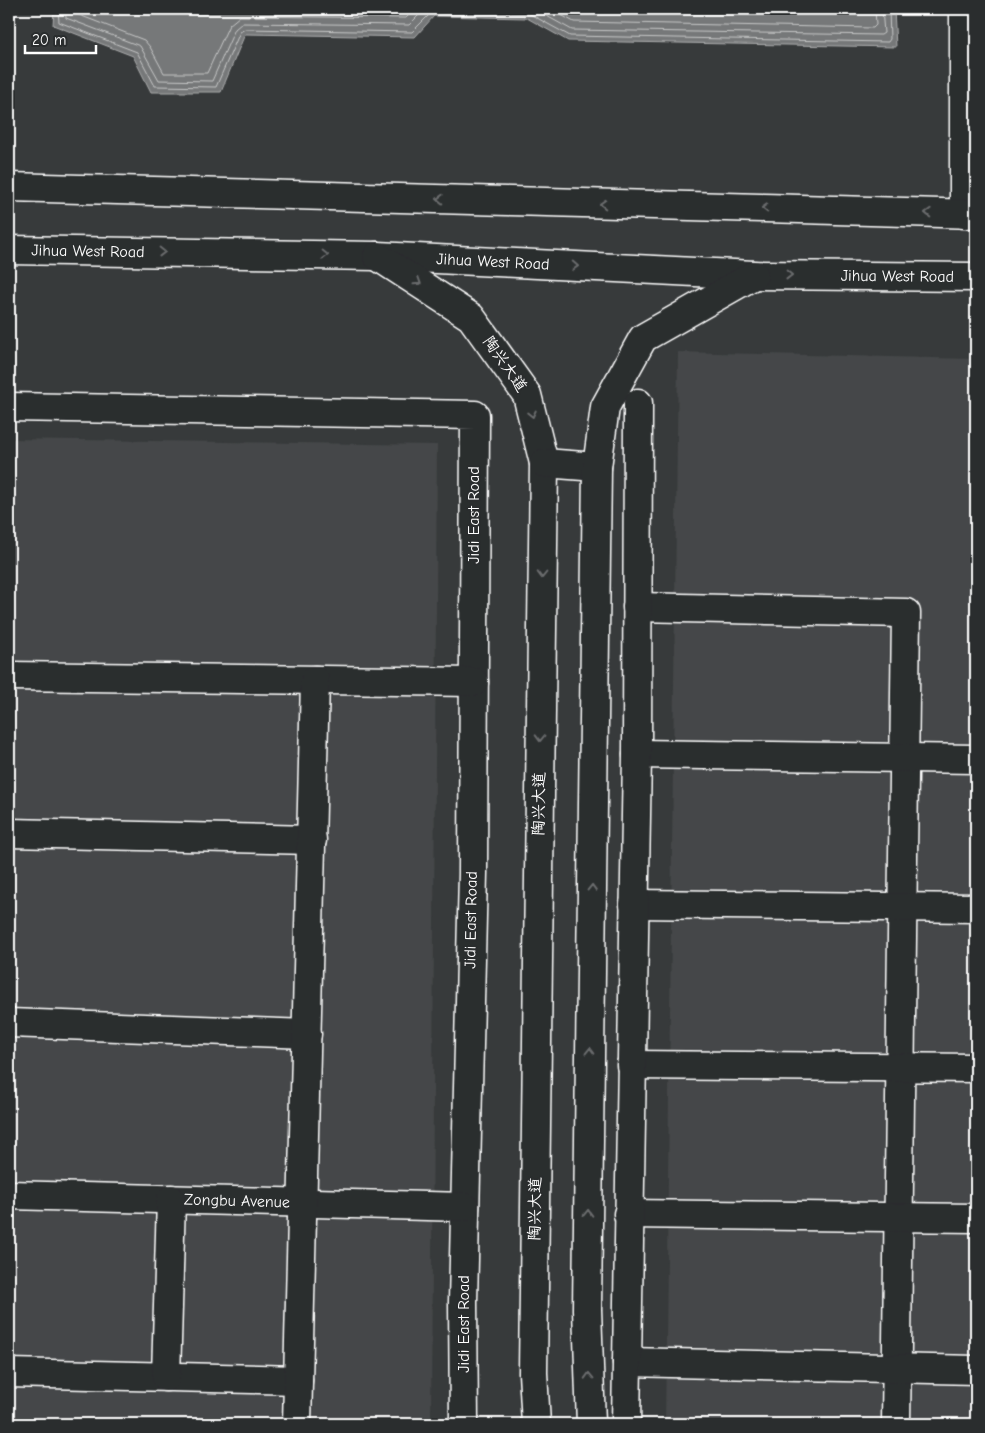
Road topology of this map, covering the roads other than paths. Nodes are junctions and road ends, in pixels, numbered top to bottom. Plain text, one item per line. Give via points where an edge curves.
1 (964, 9) edge
2 (9, 187) edge
3 (970, 214) edge
4 (9, 250) edge
5 (376, 256) junction
6 (754, 274) junction
7 (976, 276) edge
8 (638, 403) dead end
9 (9, 406) edge
10 (544, 463) junction
11 (597, 467) junction
12 (637, 607) junction
13 (9, 676) edge
14 (315, 680) junction
15 (474, 682) junction
16 (637, 754) junction
17 (904, 758) junction
18 (976, 759) edge
19 (9, 833) edge
20 (312, 840) junction
21 (634, 904) junction
22 (902, 907) junction
23 (976, 908) edge
24 (9, 1023) edge
25 (307, 1034) junction
26 (631, 1065) junction
27 (900, 1068) junction
28 (976, 1068) edge
29 (9, 1195) edge
30 (171, 1199) junction
31 (303, 1203) junction
32 (465, 1207) junction
33 (628, 1214) junction
34 (898, 1217) junction
35 (976, 1218) edge
36 (627, 1362) junction
37 (896, 1368) junction
38 (976, 1370) edge
39 (9, 1373) edge
40 (166, 1376) junction
41 (298, 1380) junction
42 (297, 1424) edge
43 (464, 1424) edge
44 (536, 1424) edge
45 (591, 1424) edge
46 (626, 1424) edge
47 (896, 1424) edge

1 - 3 main road
3 -> 2 main road
4 -> 5 main road, Jihua West Road
5 -> 6 main road, Jihua West Road
5 -> 10 main road, 陶兴大道 via 472,317 528,395
6 -> 7 main road, Jihua West Road
6 - 11 main road via 643,338 605,407
8 - 12 main road
9 - 15 main road, Jidi East Road via 475,415
10 - 11 main road
10 -> 44 main road, 陶兴大道 via 533,1373
45 -> 11 main road via 587,1309
12 - 16 main road
12 - 17 main road via 906,613
13 - 14 main road
14 - 15 main road
14 - 20 main road
15 - 32 main road, Jidi East Road
16 - 17 main road
16 - 21 main road
17 - 18 main road
17 - 22 main road
19 - 20 main road
20 - 25 main road
21 - 22 main road
21 - 26 main road
22 - 23 main road
22 - 27 main road
24 - 25 main road
25 - 31 main road
26 - 27 main road
26 - 33 main road
27 - 28 main road
27 - 34 main road
29 - 30 main road, Zongbu Avenue
30 - 31 main road, Zongbu Avenue
30 - 40 main road
31 - 32 main road, Zongbu Avenue
31 - 41 main road
32 - 43 main road, Jidi East Road
33 - 34 main road
33 - 36 main road
34 - 35 main road
34 - 37 main road
36 - 37 main road
36 - 46 main road
37 - 38 main road
37 - 47 main road
39 - 40 main road
40 - 41 main road
41 - 42 main road

